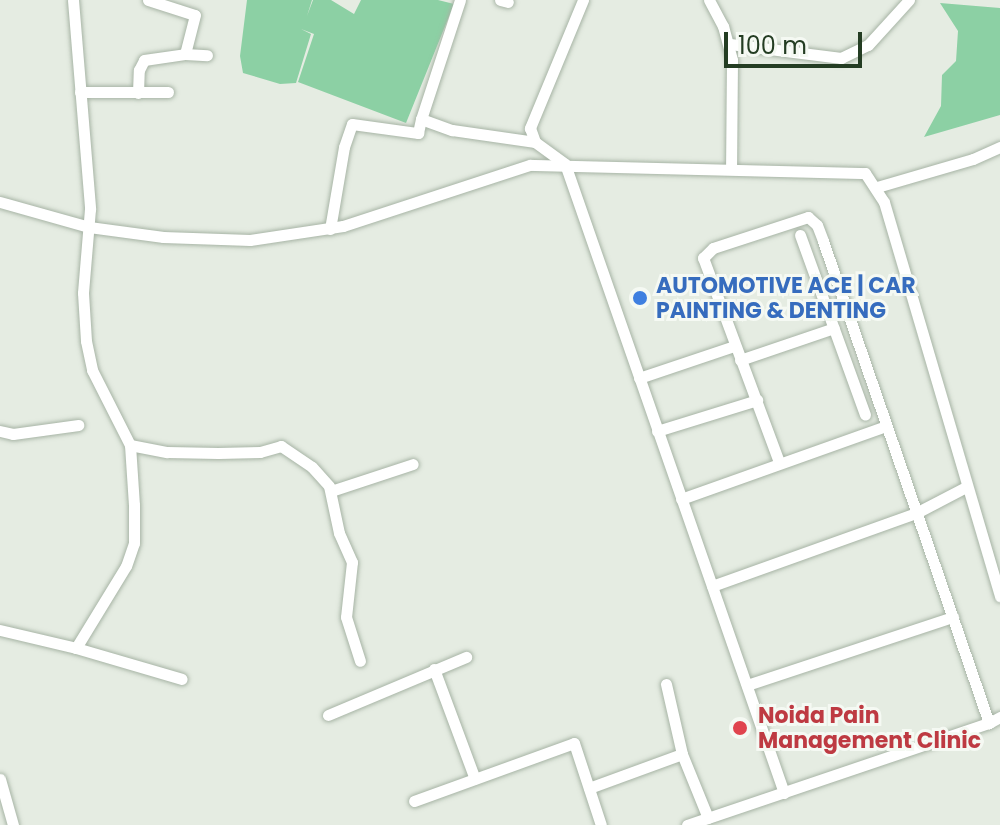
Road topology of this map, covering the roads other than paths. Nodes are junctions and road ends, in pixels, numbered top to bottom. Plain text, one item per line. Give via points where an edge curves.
1 (73, 0) edge
2 (148, 0) edge
3 (460, 0) edge
4 (583, 0) edge
5 (709, 0) edge
6 (909, 0) edge
7 (730, 44) junction
8 (185, 54) junction
9 (207, 55) dead end
10 (80, 92) junction
11 (168, 92) dead end
12 (138, 93) junction
13 (421, 119) junction
14 (535, 142) junction
15 (1000, 147) edge
16 (565, 164) junction
17 (731, 169) junction
18 (877, 187) junction
19 (0, 202) edge
20 (89, 227) junction
21 (330, 229) junction
22 (800, 235) dead end
23 (850, 320) junction
24 (834, 327) junction
25 (734, 346) junction
26 (740, 360) junction
27 (639, 378) junction
28 (757, 400) junction
29 (865, 415) dead end
30 (78, 425) dead end
31 (886, 426) junction
32 (0, 431) edge
33 (657, 431) junction
34 (130, 445) junction
35 (779, 462) junction
36 (413, 464) dead end
37 (966, 487) junction
38 (331, 491) junction
39 (681, 499) junction
40 (916, 513) junction
41 (712, 586) junction
42 (1000, 596) edge
43 (953, 617) junction
44 (0, 630) edge
45 (76, 648) junction
46 (466, 657) dead end
47 (360, 661) dead end
48 (434, 669) junction
49 (182, 679) dead end
50 (666, 684) dead end
51 (747, 685) junction
52 (328, 715) dead end
53 (1000, 717) edge
54 (989, 723) junction
55 (682, 754) junction
56 (0, 779) edge
57 (475, 779) junction
58 (589, 788) junction
59 (784, 793) junction
60 (414, 801) dead end
61 (708, 818) junction
62 (13, 825) edge
63 (601, 825) edge
64 (687, 825) edge

1 - 10 street
2 - 8 street via 195,15
3 - 13 street
4 - 14 street via 530,128
5 - 7 street
6 - 7 street via 868,45 841,58
7 - 17 street
8 - 9 street
8 - 12 street via 144,60
10 - 12 street
10 - 20 street
11 - 12 street
13 - 14 street via 452,130
13 - 21 street via 418,133 352,124
14 - 16 street
15 - 18 street
16 - 17 street
16 - 21 street via 514,169
16 - 27 street
17 - 18 street via 860,171
18 - 37 street
19 - 20 street
20 - 21 street via 222,240
20 - 34 street via 84,251 86,341 92,370
22 - 24 street
23 - 24 street
23 - 25 street via 817,225 808,217 707,252 705,265
23 - 31 street
24 - 26 street
24 - 29 street
25 - 26 street
25 - 27 street
26 - 28 street
27 - 33 street
28 - 33 street
28 - 35 street
30 - 32 street
31 - 35 street
31 - 40 street
33 - 39 street
34 - 38 street via 218,453 281,446 312,467
34 - 45 street via 134,543 104,608
35 - 39 street
36 - 38 street
37 - 40 street
37 - 42 street
38 - 47 street via 339,533 352,562 346,617
39 - 41 street
40 - 41 street
40 - 43 street
41 - 51 street
43 - 51 street
43 - 54 street
44 - 45 street
45 - 49 street
46 - 48 street
48 - 52 street
48 - 57 street
50 - 55 street
51 - 59 street
53 - 54 street
54 - 59 street
55 - 58 street
55 - 61 street
56 - 62 street
57 - 58 street via 574,743
57 - 60 street
58 - 63 street
59 - 61 street
61 - 64 street

